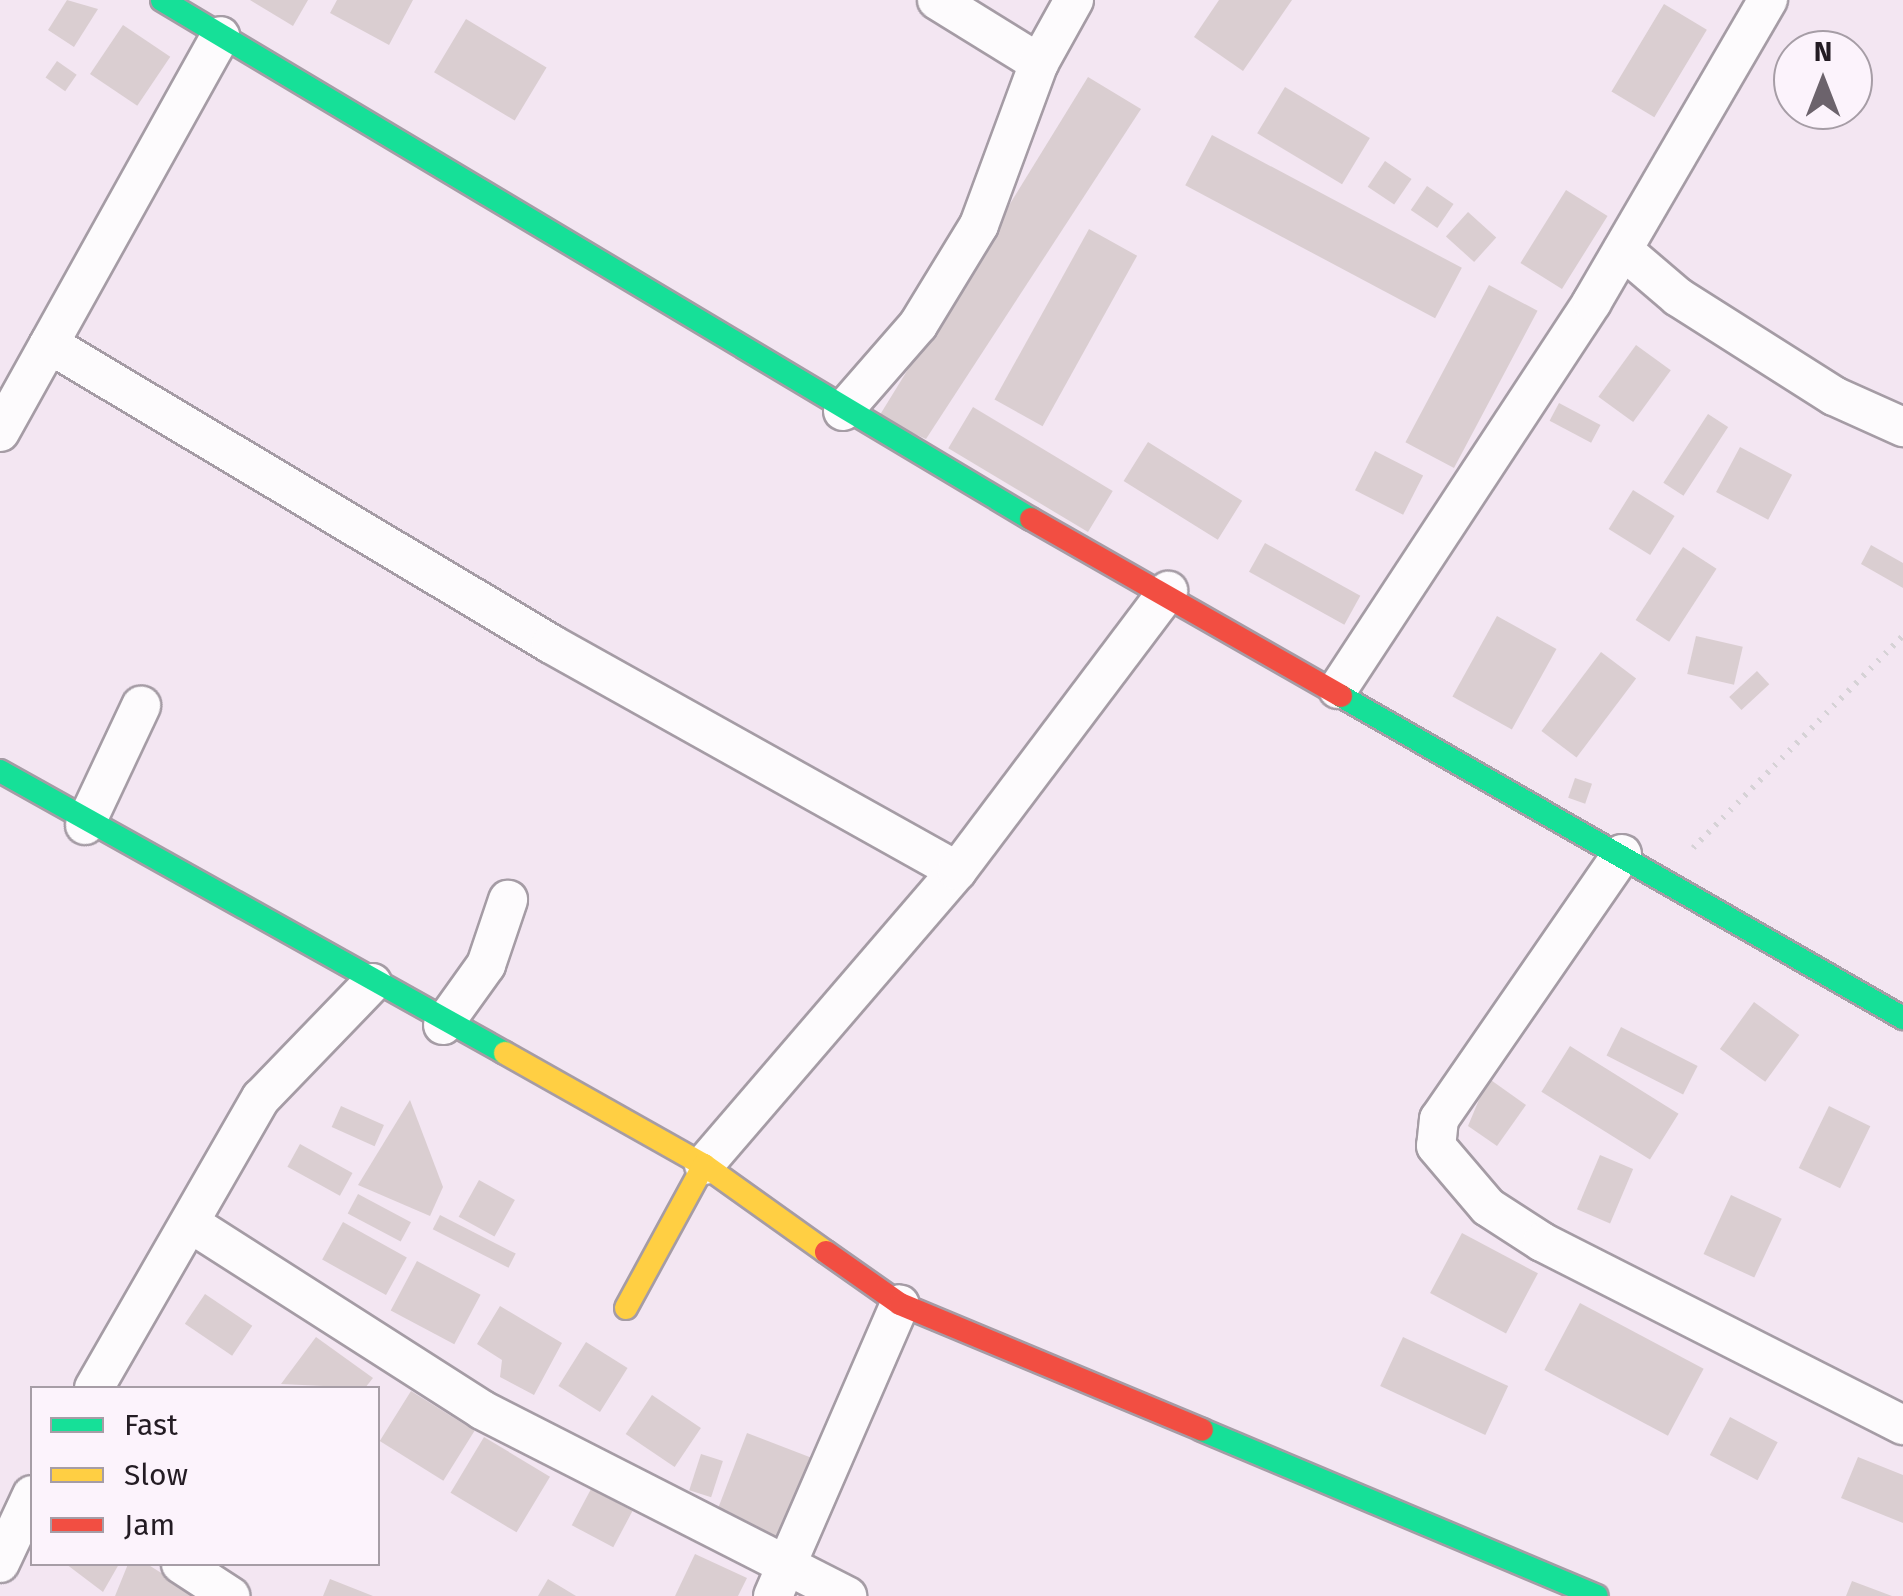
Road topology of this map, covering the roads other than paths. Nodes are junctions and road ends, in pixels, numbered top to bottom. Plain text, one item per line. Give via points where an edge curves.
1 (162, 0) edge
2 (937, 0) edge
3 (1074, 0) edge
4 (1768, 0) edge
5 (220, 36) junction
6 (1040, 63) junction
7 (1623, 250) junction
8 (49, 344) junction
9 (843, 412) junction
10 (1903, 427) edge
11 (0, 432) edge
12 (1168, 591) junction
13 (1338, 689) junction
14 (140, 706) dead end
15 (0, 771) edge
16 (85, 825) junction
17 (1622, 854) junction
18 (957, 871) junction
19 (508, 900) dead end
20 (372, 982) junction
21 (1903, 1018) edge
22 (443, 1025) junction
23 (704, 1165) junction
24 (194, 1225) junction
25 (900, 1304) junction
26 (626, 1308) dead end
27 (95, 1386) edge
28 (1903, 1425) edge
29 (30, 1499) edge
30 (0, 1563) edge
31 (185, 1566) edge
32 (779, 1583) edge
33 (230, 1596) edge
34 (846, 1596) edge
35 (1597, 1596) edge

1 - 5 street
2 - 6 street
3 - 6 street
4 - 7 street
5 - 8 street
5 - 9 street
6 - 9 street via 979,225 918,325
7 - 10 street via 1756,346
7 - 13 street
8 - 11 street
8 - 18 street via 551,644
9 - 12 street
12 - 13 street
12 - 18 street
13 - 17 street
14 - 16 street
15 - 16 street
16 - 20 street
17 - 21 street
17 - 28 street via 1439,1119 1436,1146 1488,1207 1542,1242
18 - 23 street
19 - 22 street via 486,965
20 - 22 street
20 - 24 street via 261,1098
22 - 23 street
23 - 25 street
23 - 26 street
24 - 27 street
24 - 32 street via 482,1410
25 - 32 street
25 - 35 street
29 - 30 street
31 - 33 street
32 - 34 street

